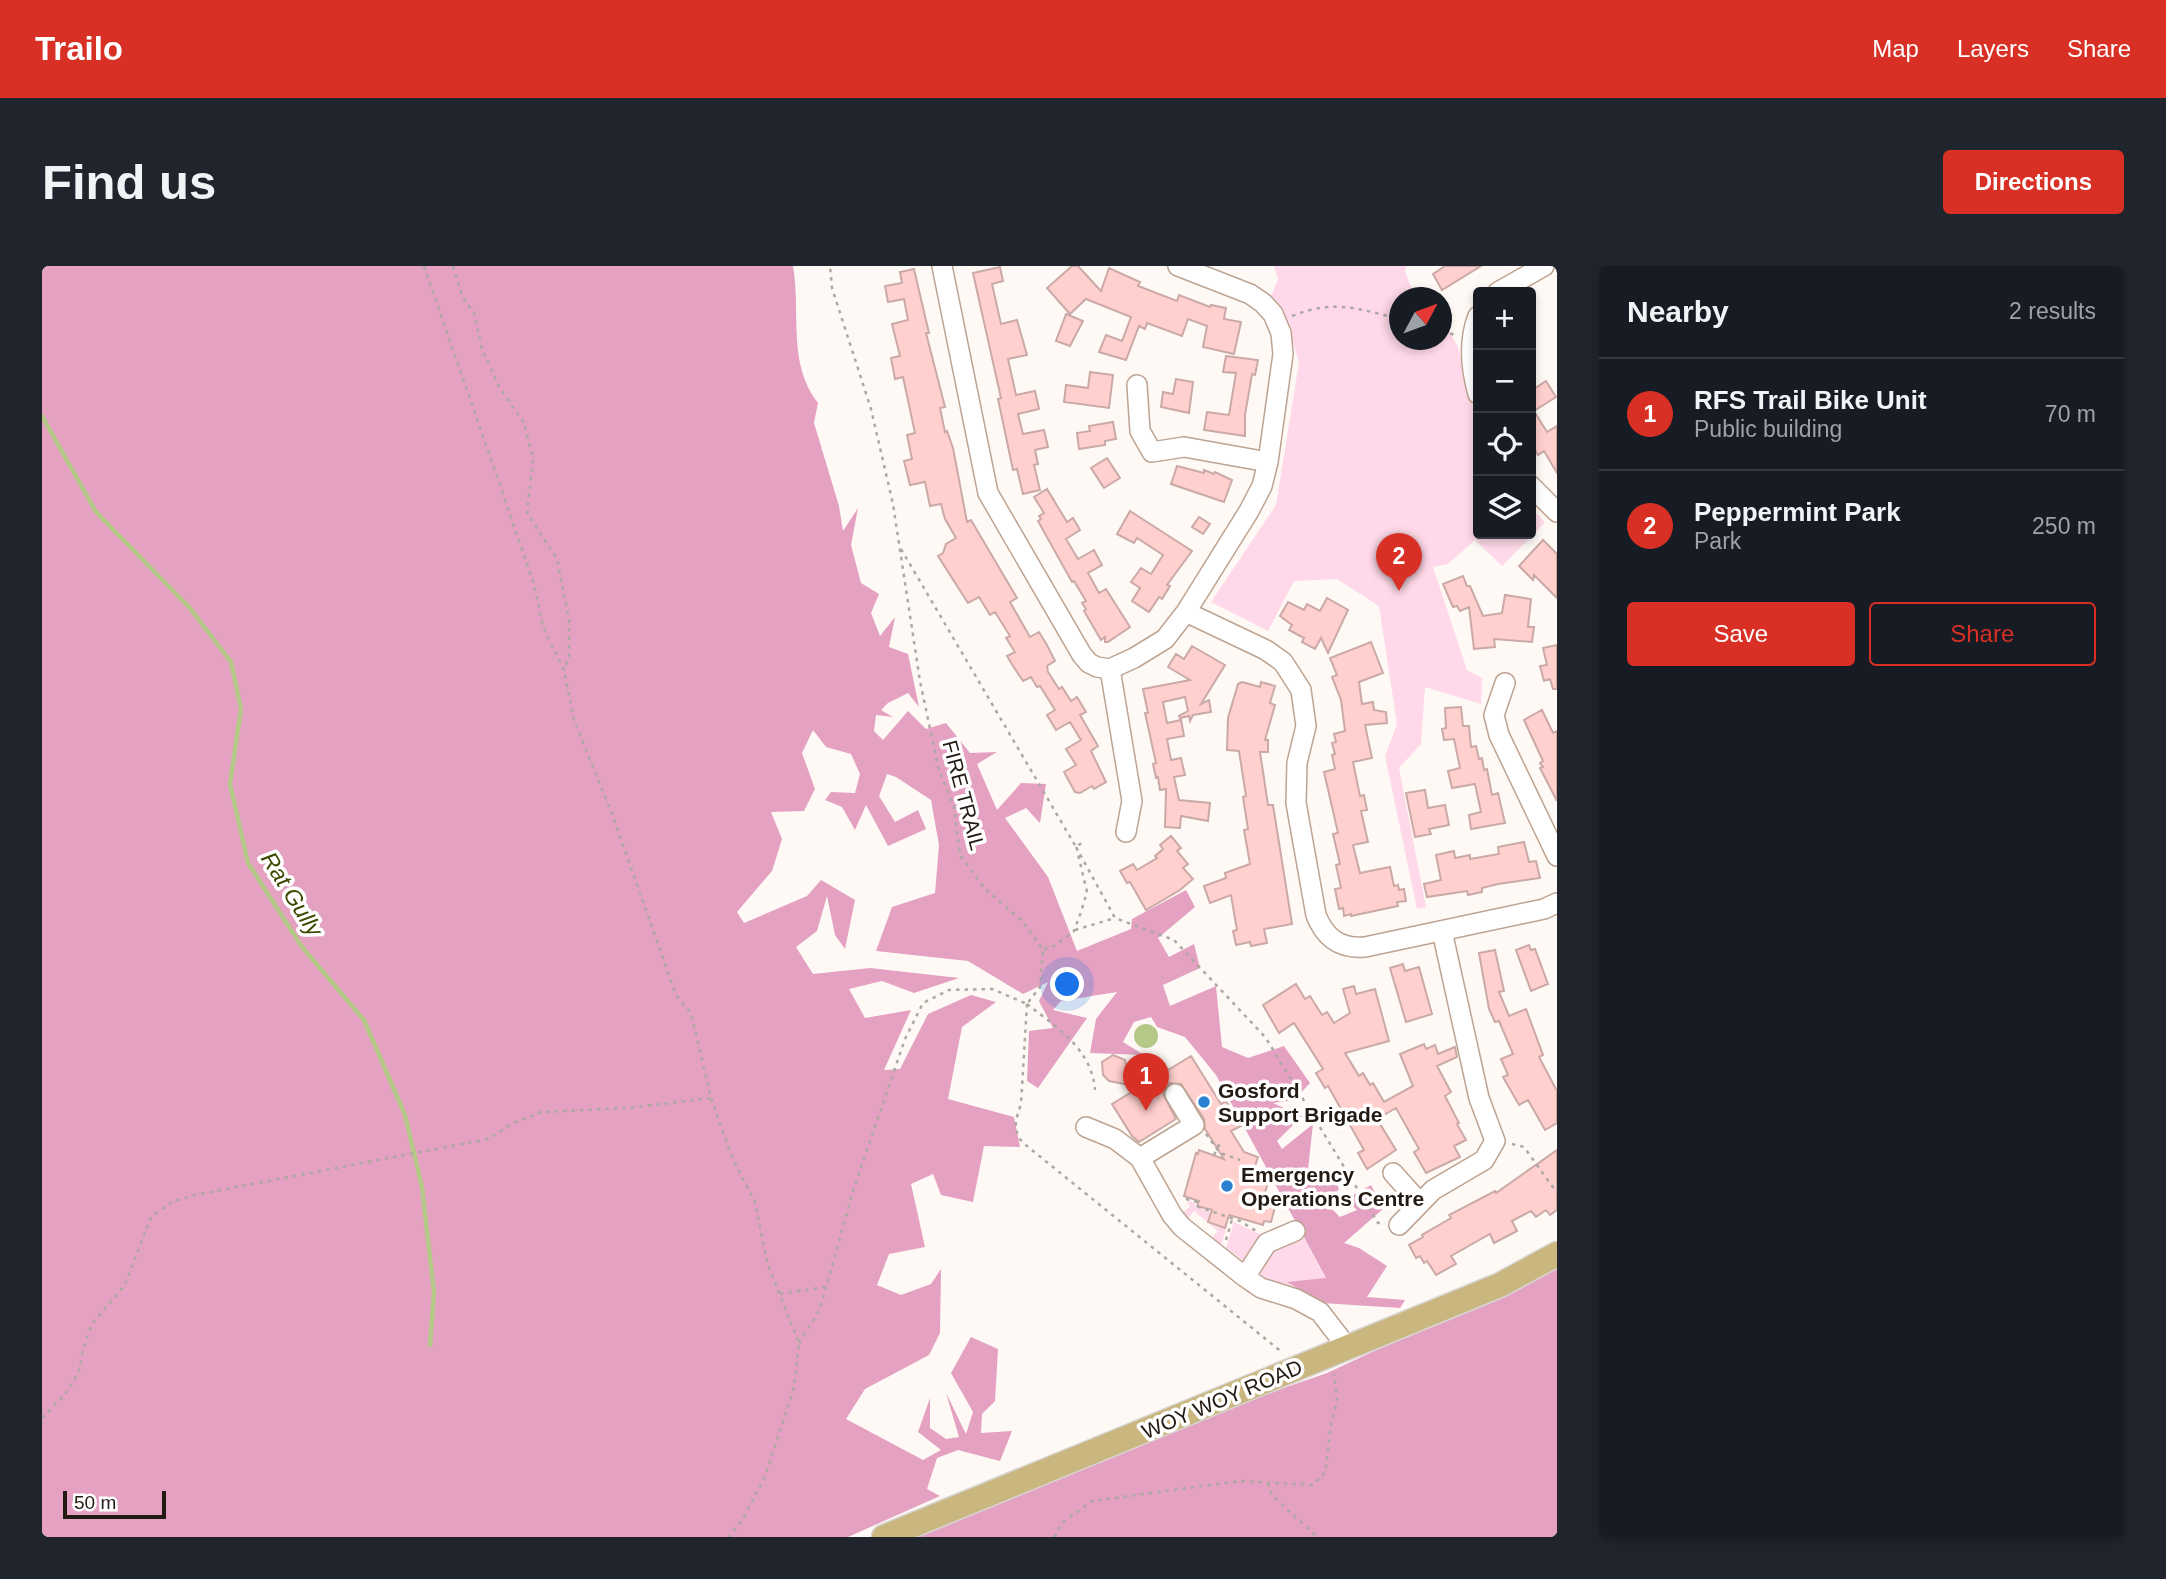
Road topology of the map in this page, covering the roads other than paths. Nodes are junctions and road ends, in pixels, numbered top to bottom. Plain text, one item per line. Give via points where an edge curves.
1 (942, 266) edge
2 (1178, 266) edge
3 (1544, 266) edge
4 (1507, 287) edge
5 (1473, 336) edge
6 (1473, 374) edge
7 (1138, 385) dead end
8 (1268, 462) junction
9 (1536, 491) edge
10 (1557, 512) edge
11 (1186, 612) junction
12 (1110, 669) junction
13 (1505, 683) dead end
14 (1126, 832) dead end
15 (1554, 843) edge
16 (1557, 902) edge
17 (1442, 931) junction
18 (1175, 1094) dead end
19 (1087, 1127) dead end
20 (1140, 1158) junction
21 (1392, 1173) dead end
22 (1420, 1203) junction
23 (1399, 1225) road end
24 (1295, 1231) dead end
25 (1557, 1254) edge
26 (1245, 1278) junction
27 (1338, 1351) junction
28 (884, 1537) edge

1 - 12 street via 988,493 1083,655 1089,663
2 - 8 street via 1250,295 1273,314 1283,354
3 - 4 street
5 - 6 street
7 - 8 street via 1140,431 1152,452 1184,447
8 - 11 street via 1250,512
9 - 10 street
11 - 12 street via 1165,639
11 - 17 street via 1266,650 1283,662 1301,690 1306,726 1297,763 1296,803 1317,915 1325,933 1352,948
12 - 14 street via 1132,801
13 - 15 street via 1494,715 1499,735
16 - 17 street via 1544,909
17 - 22 street via 1479,1098 1495,1141 1484,1160 1433,1190
18 - 20 street via 1194,1125
19 - 20 street via 1115,1139
20 - 26 street via 1182,1227
21 - 22 street
22 - 23 street
24 - 26 street via 1268,1243
25 - 27 main road, WOY WOY ROAD via 1500,1284
26 - 27 street via 1320,1312
27 - 28 main road, WOY WOY ROAD

